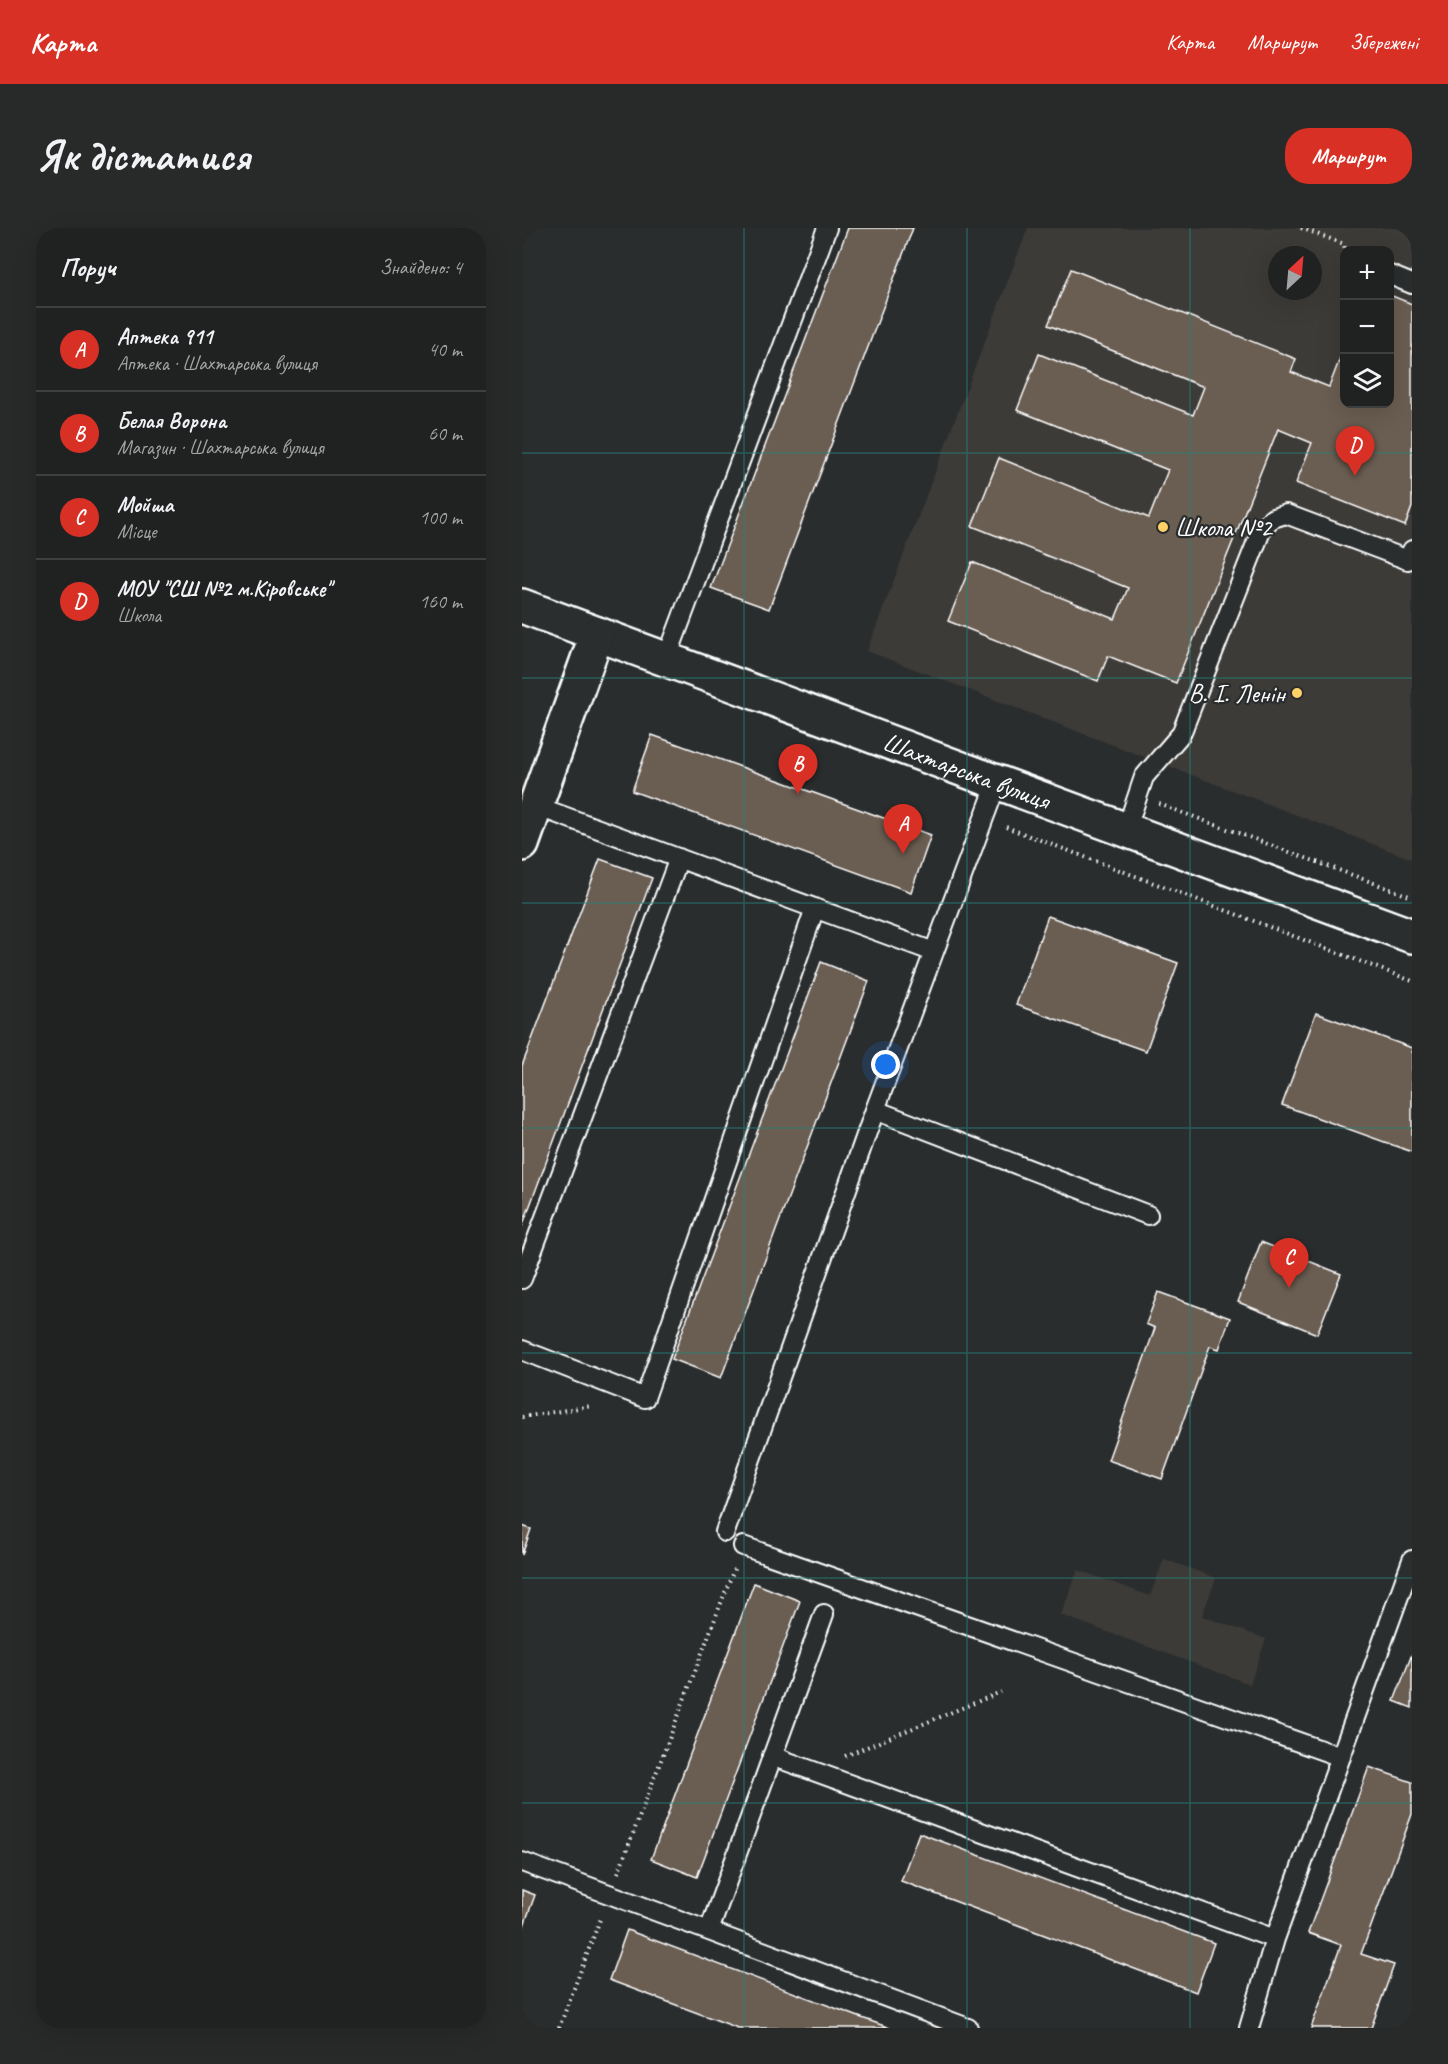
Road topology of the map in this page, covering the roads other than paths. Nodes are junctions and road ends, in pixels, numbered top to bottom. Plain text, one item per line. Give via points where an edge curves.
1 (827, 228) edge
2 (1394, 277) edge
3 (1412, 284) edge
4 (1412, 550) edge
5 (522, 606) edge
6 (597, 634) junction
7 (666, 660) junction
8 (997, 783) junction
9 (536, 806) junction
10 (1126, 830) junction
11 (522, 844) edge
12 (680, 858) junction
13 (815, 908) junction
14 (1412, 936) edge
15 (934, 952) junction
16 (875, 1110) junction
17 (1148, 1215) dead end
18 (522, 1279) edge
19 (522, 1350) edge
20 (725, 1532) dead end
21 (743, 1546) road end
22 (1412, 1560) edge
23 (824, 1614) dead end
24 (772, 1756) junction
25 (1341, 1757) junction
26 (522, 1862) edge
27 (709, 1931) junction
28 (1275, 1939) junction
29 (968, 2028) edge
30 (1249, 2028) edge

1 - 7 lane
2 - 3 lane
4 - 10 lane via 1408,560 1286,514 1263,526 1181,734 1144,777
5 - 6 street, Шахтарська вулиця
6 - 7 street, Шахтарська вулиця
6 - 9 street
7 - 8 street, Шахтарська вулиця
8 - 10 street, Шахтарська вулиця
8 - 15 lane
9 - 11 street
9 - 12 lane
10 - 14 street, Шахтарська вулиця
12 - 13 lane
12 - 18 lane
13 - 15 lane
13 - 19 lane via 645,1398
15 - 16 lane
16 - 17 lane
16 - 20 lane
21 - 25 lane
22 - 25 lane
23 - 24 lane
24 - 27 lane
24 - 28 lane
25 - 28 lane
26 - 27 lane
27 - 29 lane
28 - 30 lane

